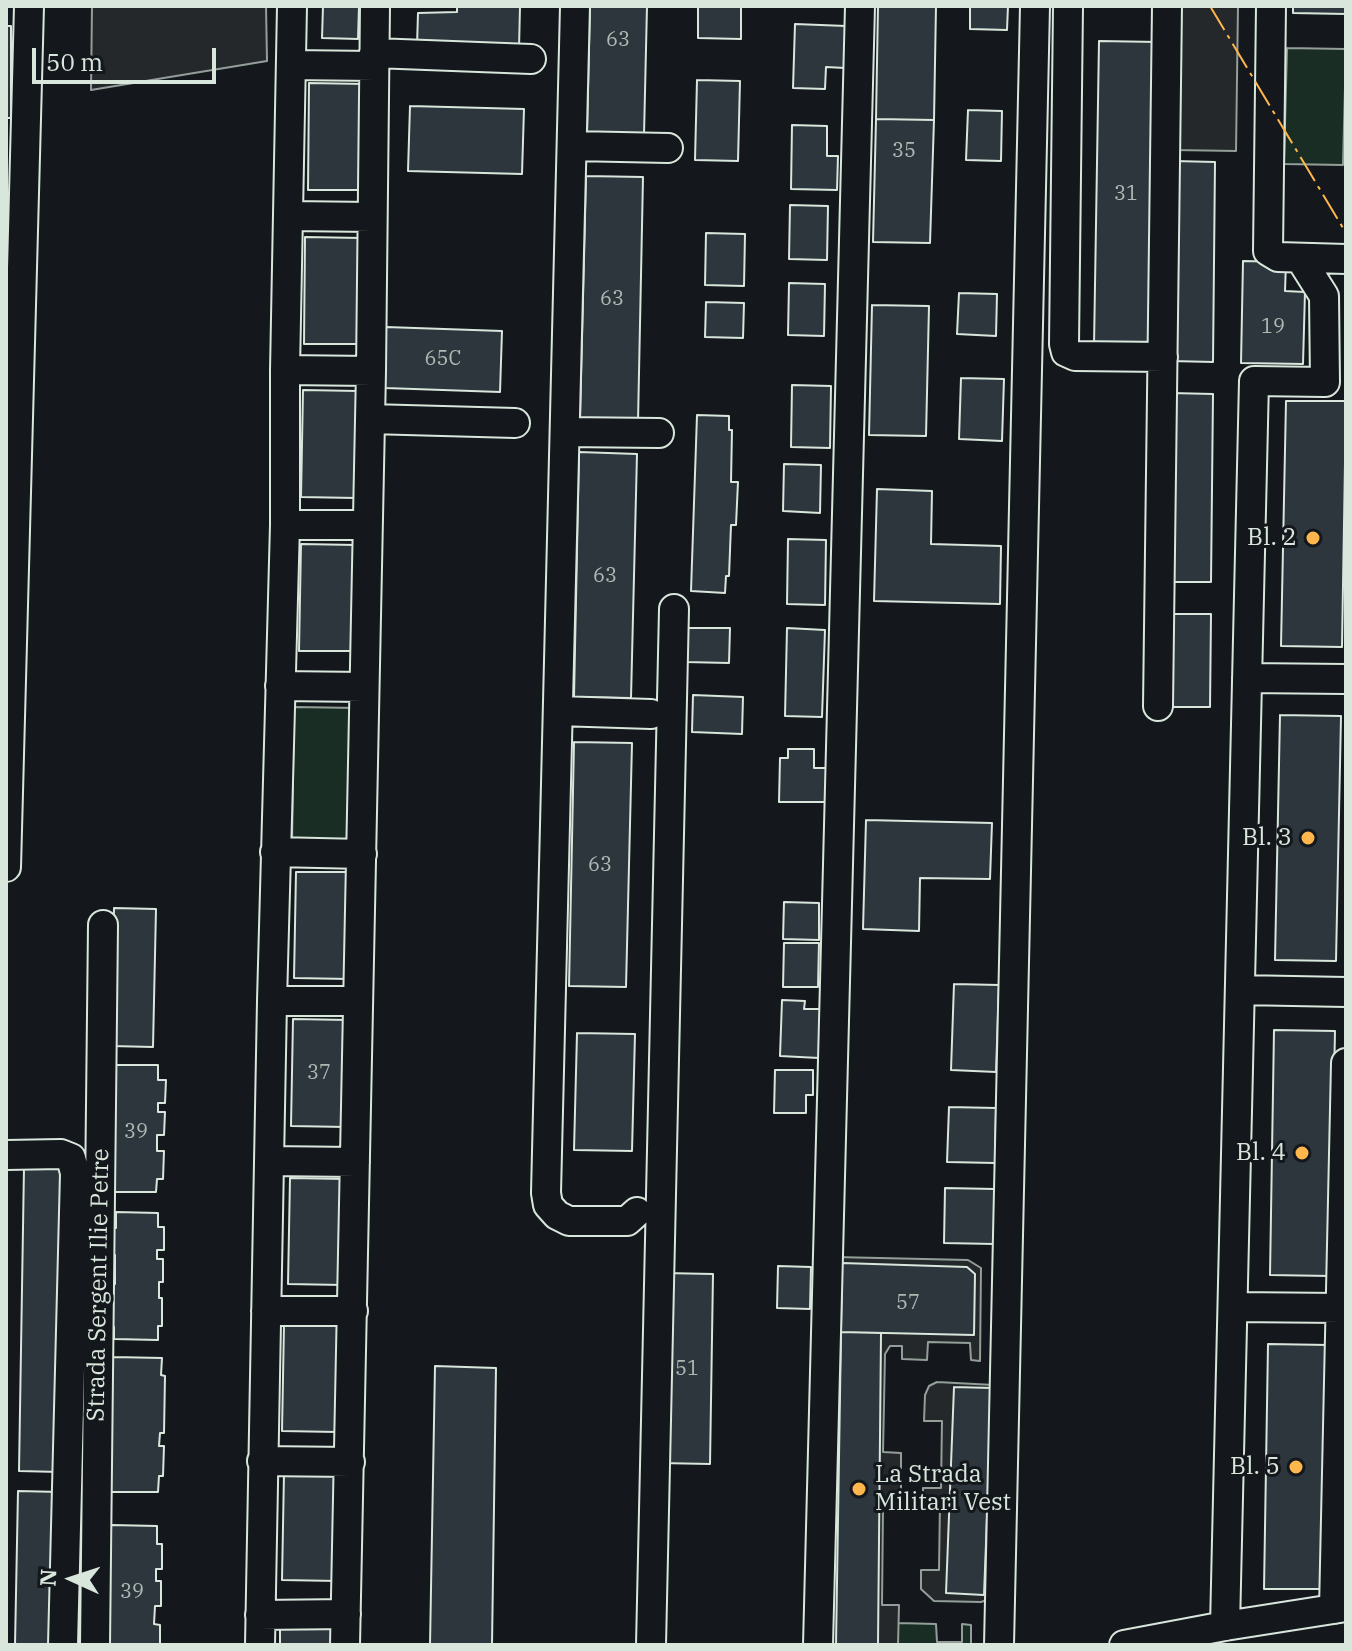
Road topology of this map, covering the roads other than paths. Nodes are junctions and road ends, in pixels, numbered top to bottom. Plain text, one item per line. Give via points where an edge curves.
1 (29, 6) edge
2 (292, 6) edge
3 (375, 6) edge
4 (575, 6) edge
5 (860, 6) edge
6 (1035, 6) edge
7 (1068, 6) edge
8 (1167, 6) edge
9 (1271, 6) edge
10 (531, 59) dead end
11 (374, 60) junction
12 (291, 65) junction
13 (573, 146) junction
14 (668, 148) dead end
15 (290, 216) junction
16 (372, 217) junction
17 (1300, 258) junction
18 (1346, 259) edge
19 (1163, 357) junction
20 (285, 370) junction
21 (371, 371) junction
22 (370, 419) junction
23 (515, 423) dead end
24 (565, 432) junction
25 (659, 433) dead end
26 (285, 525) junction
27 (367, 525) junction
28 (674, 609) dead end
29 (1247, 678) junction
30 (1346, 679) edge
31 (280, 686) junction
32 (364, 687) junction
33 (1158, 706) dead end
34 (558, 711) junction
35 (651, 714) dead end
36 (275, 852) junction
37 (362, 854) junction
38 (6, 867) edge
39 (103, 925) dead end
40 (1240, 990) junction
41 (1346, 992) edge
42 (272, 1001) junction
43 (358, 1001) junction
44 (1346, 1063) edge
45 (6, 1155) edge
46 (270, 1161) junction
47 (355, 1162) junction
48 (637, 1212) dead end
49 (1233, 1307) junction
50 (1341, 1308) junction
51 (266, 1311) junction
52 (353, 1311) junction
53 (262, 1461) junction
54 (350, 1462) junction
55 (1340, 1608) edge
56 (346, 1614) junction
57 (260, 1615) junction
58 (1225, 1626) junction
59 (63, 1645) edge
60 (95, 1645) edge
61 (260, 1645) edge
62 (345, 1645) edge
63 (651, 1645) edge
64 (818, 1645) edge
65 (999, 1645) edge
66 (1124, 1645) edge

1 - 38 street
2 - 12 street
3 - 11 street
4 - 13 street
5 - 64 street
6 - 65 street
7 - 19 street via 1066,352
8 - 19 street
9 - 17 street via 1268,251
10 - 11 street
11 - 12 street
11 - 16 street
12 - 15 street
13 - 14 street
13 - 24 street
15 - 16 street
15 - 20 street
16 - 21 street
17 - 18 street
17 - 29 street via 1324,296 1325,382 1254,381
19 - 33 street
20 - 21 street
20 - 26 street
21 - 22 street
22 - 23 street
22 - 27 street
24 - 25 street
24 - 34 street
26 - 27 street
26 - 31 street
27 - 32 street
28 - 63 street
29 - 30 street
29 - 40 street
31 - 32 street
31 - 36 street
32 - 37 street
34 - 35 street
34 - 48 street via 546,1193 548,1205 569,1221 627,1221
36 - 37 street
36 - 42 street
37 - 43 street
39 - 60 street, Strada Sergent Ilie Petre
40 - 41 street
40 - 49 street
42 - 43 street
42 - 46 street
43 - 47 street
44 - 50 street
45 - 59 street via 61,1154 71,1158 75,1173
46 - 47 street
46 - 51 street
47 - 52 street
49 - 50 street
49 - 58 street
50 - 55 street
51 - 52 street
51 - 53 street
52 - 54 street
53 - 54 street
53 - 57 street
54 - 56 street
55 - 58 street
56 - 57 street
56 - 62 street
57 - 61 street
58 - 66 street

